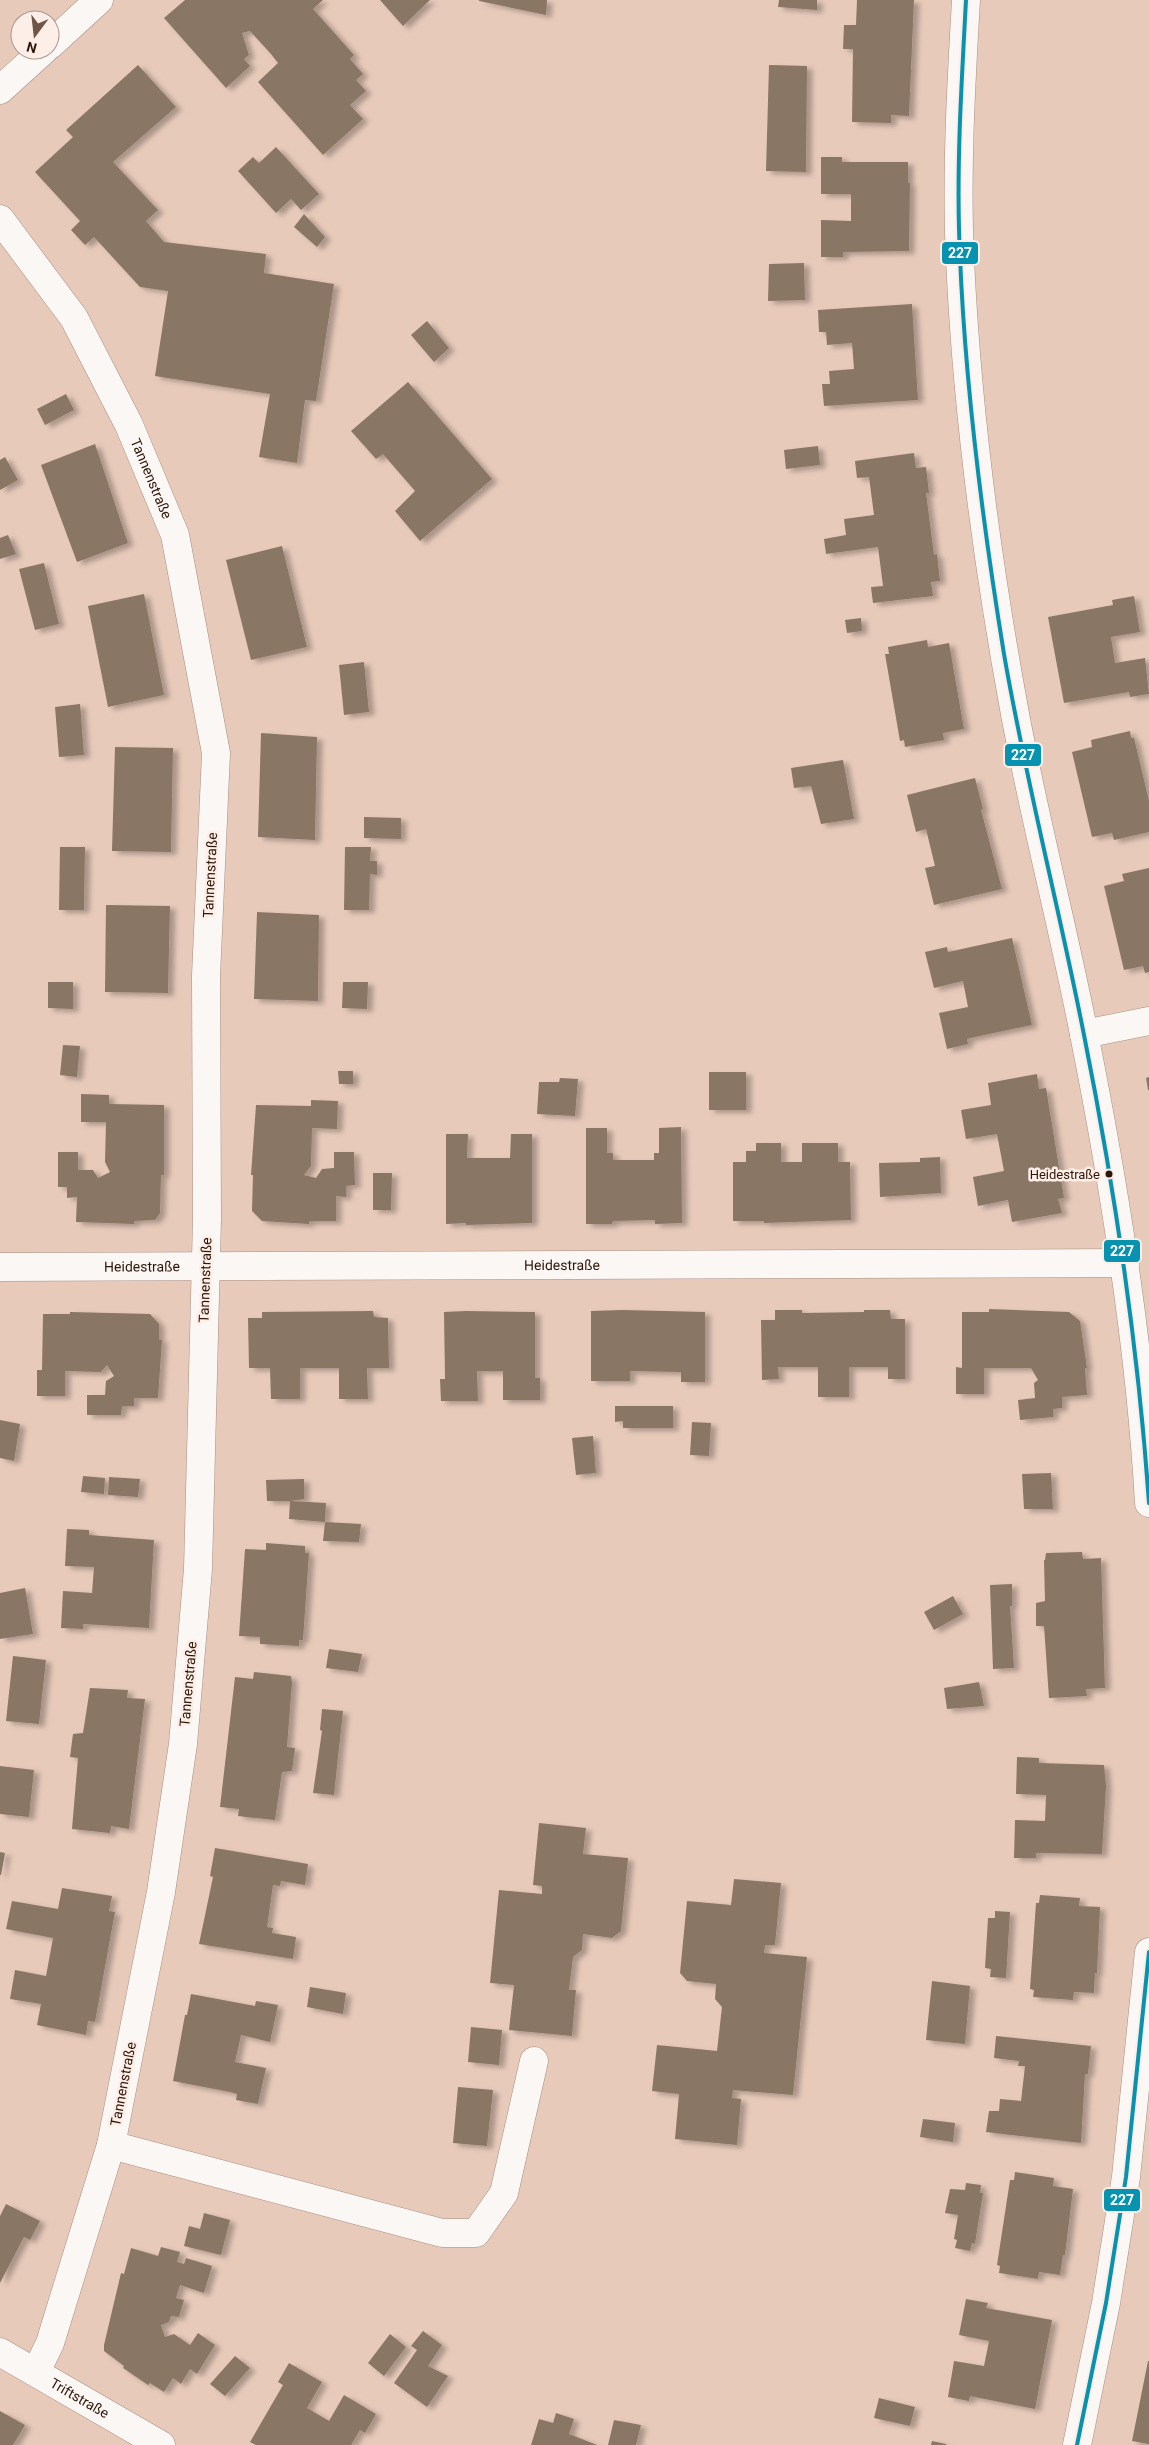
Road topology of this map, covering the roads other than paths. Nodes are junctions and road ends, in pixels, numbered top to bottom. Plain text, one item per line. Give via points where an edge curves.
1 (99, 0) edge
2 (966, 0) edge
3 (60, 36) edge
4 (33, 60) edge
5 (0, 90) edge
6 (0, 219) edge
7 (1149, 1022) edge
8 (1084, 1034) junction
9 (1124, 1263) junction
10 (205, 1266) junction
11 (0, 1267) edge
12 (1149, 1503) edge
13 (1149, 1952) edge
14 (534, 2061) dead end
15 (111, 2145) junction
16 (0, 2352) edge
17 (36, 2372) junction
18 (161, 2445) edge
19 (1078, 2445) edge

1 - 3 street
2 - 8 street via 961,99 960,257 971,416 986,540 1015,715
4 - 5 street
6 - 10 street, Tannenstraße via 74,318 129,424 175,535 216,753 206,976
7 - 8 street
8 - 9 street
9 - 10 street, Heidestraße
9 - 12 street via 1145,1432
10 - 11 street, Heidestraße
10 - 15 street, Tannenstraße via 198,1569 183,1744 162,1892
13 - 19 street via 1126,2177 1106,2303
14 - 15 street via 504,2193 476,2233 442,2233
15 - 17 street, Tannenstraße via 50,2343
16 - 17 street, Triftstraße
17 - 18 street, Triftstraße

